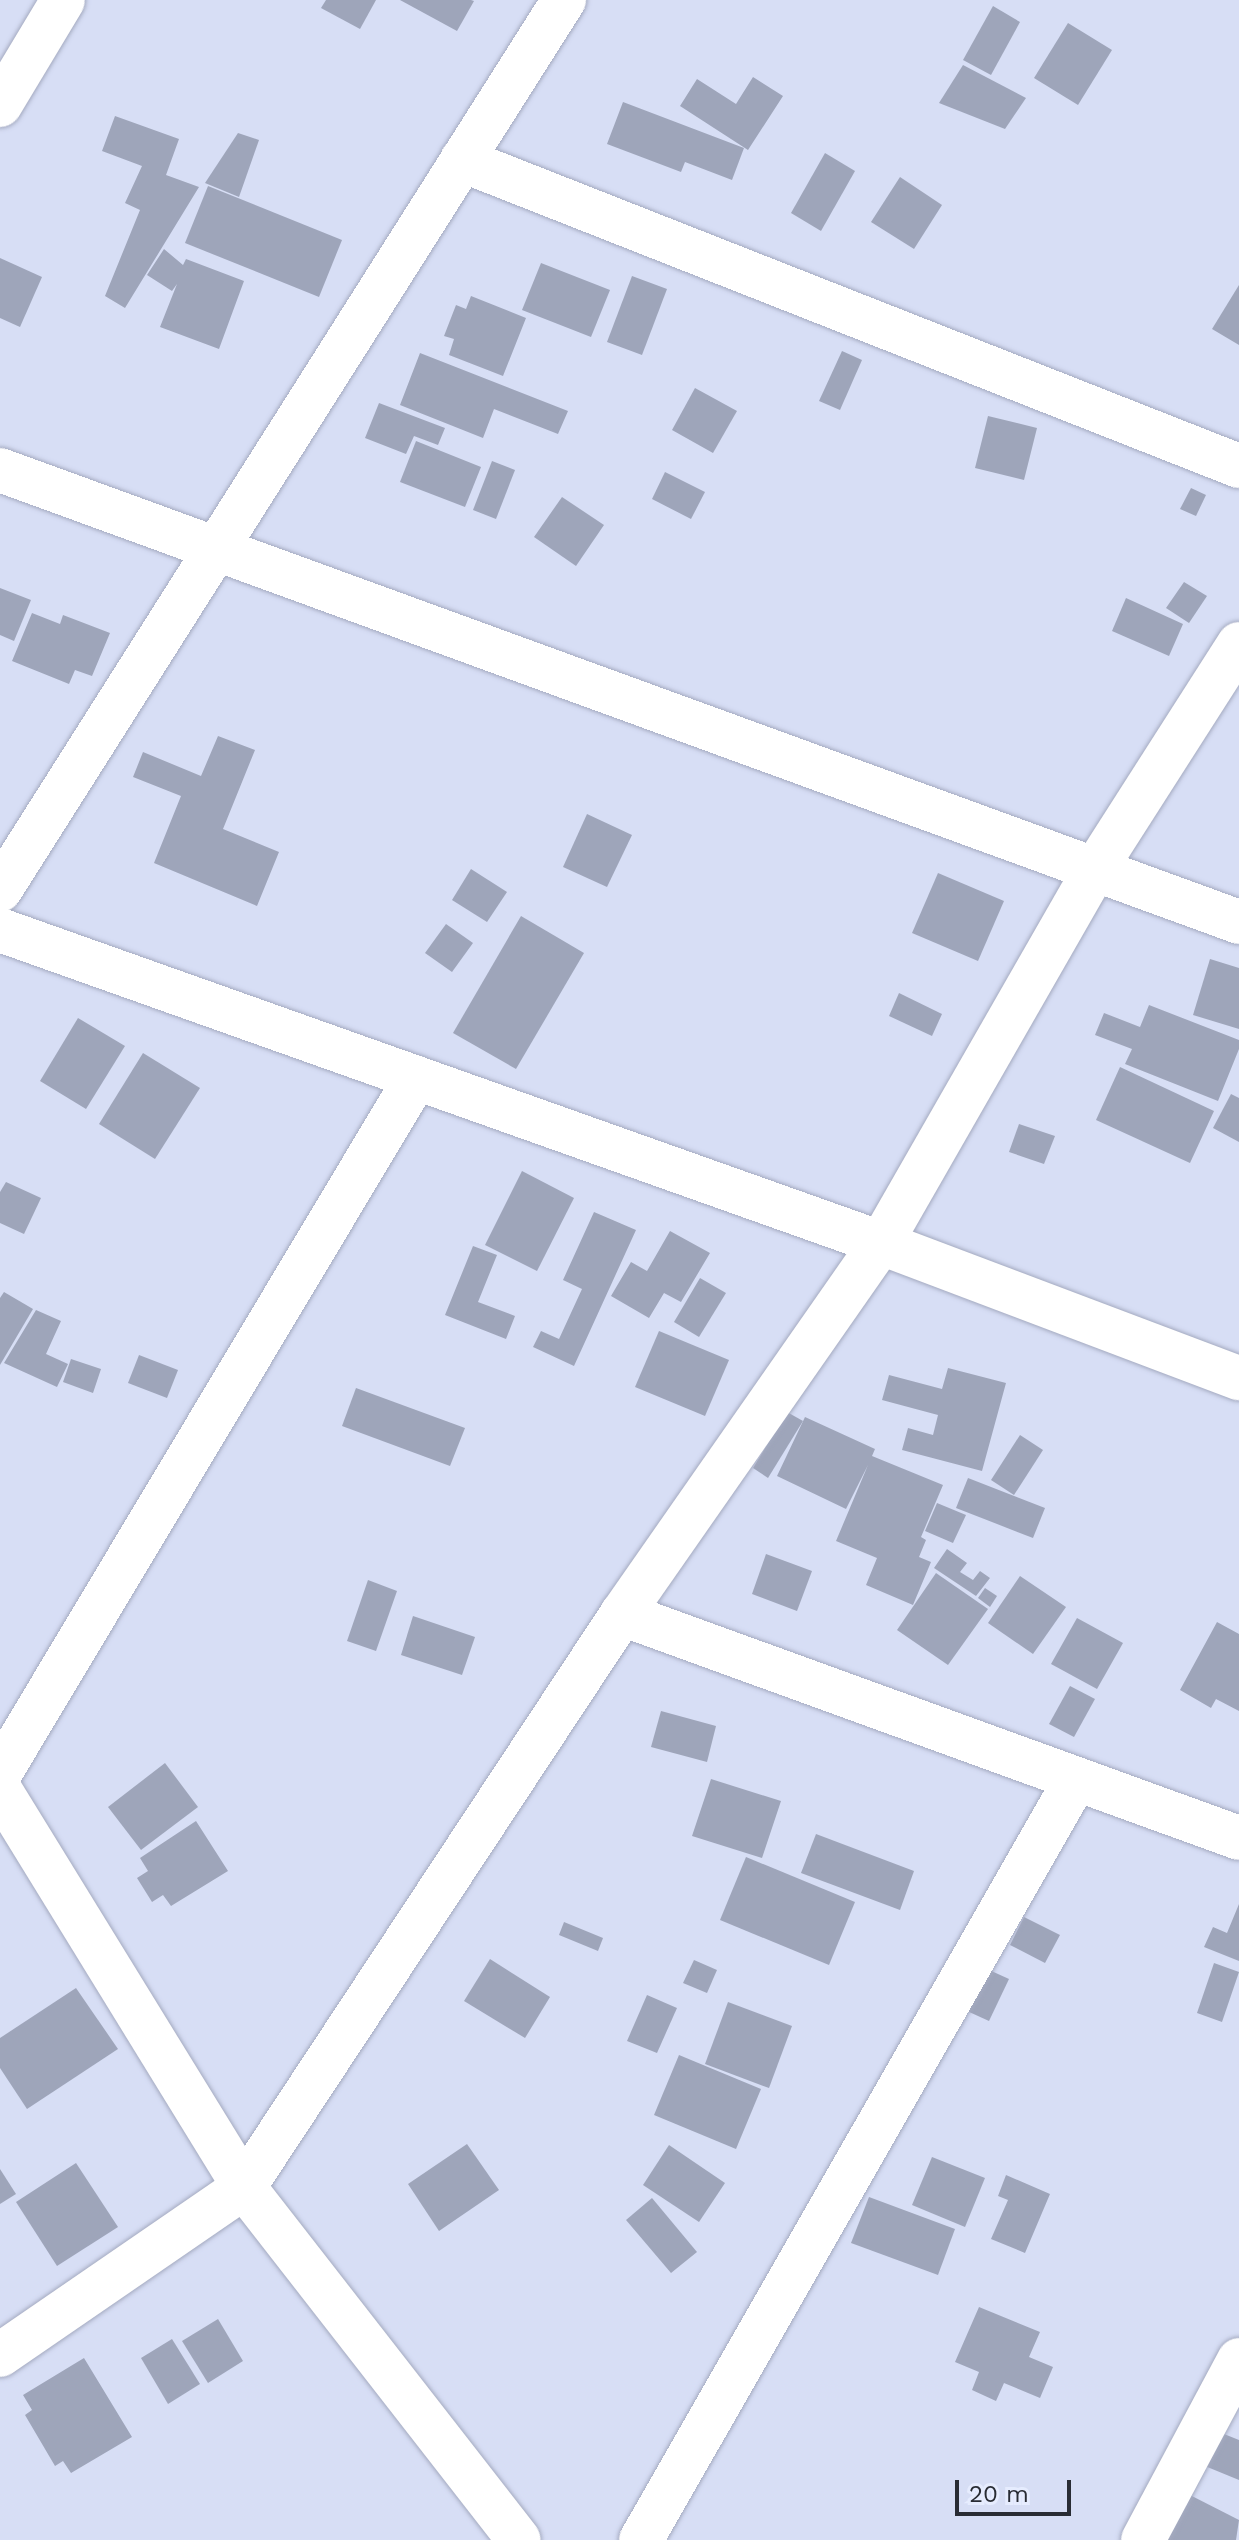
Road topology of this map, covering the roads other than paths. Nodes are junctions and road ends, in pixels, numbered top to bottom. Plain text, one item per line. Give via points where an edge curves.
1 (63, 0) edge
2 (564, 0) edge
3 (0, 105) edge
4 (462, 160) junction
5 (1239, 466) edge
6 (0, 470) edge
7 (216, 546) junction
8 (1239, 644) edge
9 (1095, 869) junction
10 (0, 890) edge
11 (1239, 922) edge
12 (0, 930) edge
13 (416, 1078) junction
14 (881, 1243) junction
15 (1239, 1378) edge
16 (622, 1614) junction
17 (0, 1773) edge
18 (1075, 1781) junction
19 (0, 1790) edge
20 (1239, 1838) edge
21 (244, 2187) junction
22 (0, 2355) edge
23 (1239, 2360) edge
24 (519, 2540) edge
25 (641, 2540) edge
26 (1143, 2540) edge

1 - 3 street
2 - 4 street
4 - 5 street
4 - 7 street
6 - 7 street
7 - 9 street
7 - 10 street
8 - 9 street
9 - 11 street
9 - 14 street
12 - 13 street
13 - 14 street
13 - 17 street
14 - 15 street
14 - 16 street
16 - 18 street
16 - 21 street
18 - 20 street
18 - 25 street
19 - 21 street
21 - 22 street
21 - 24 street
23 - 26 street

